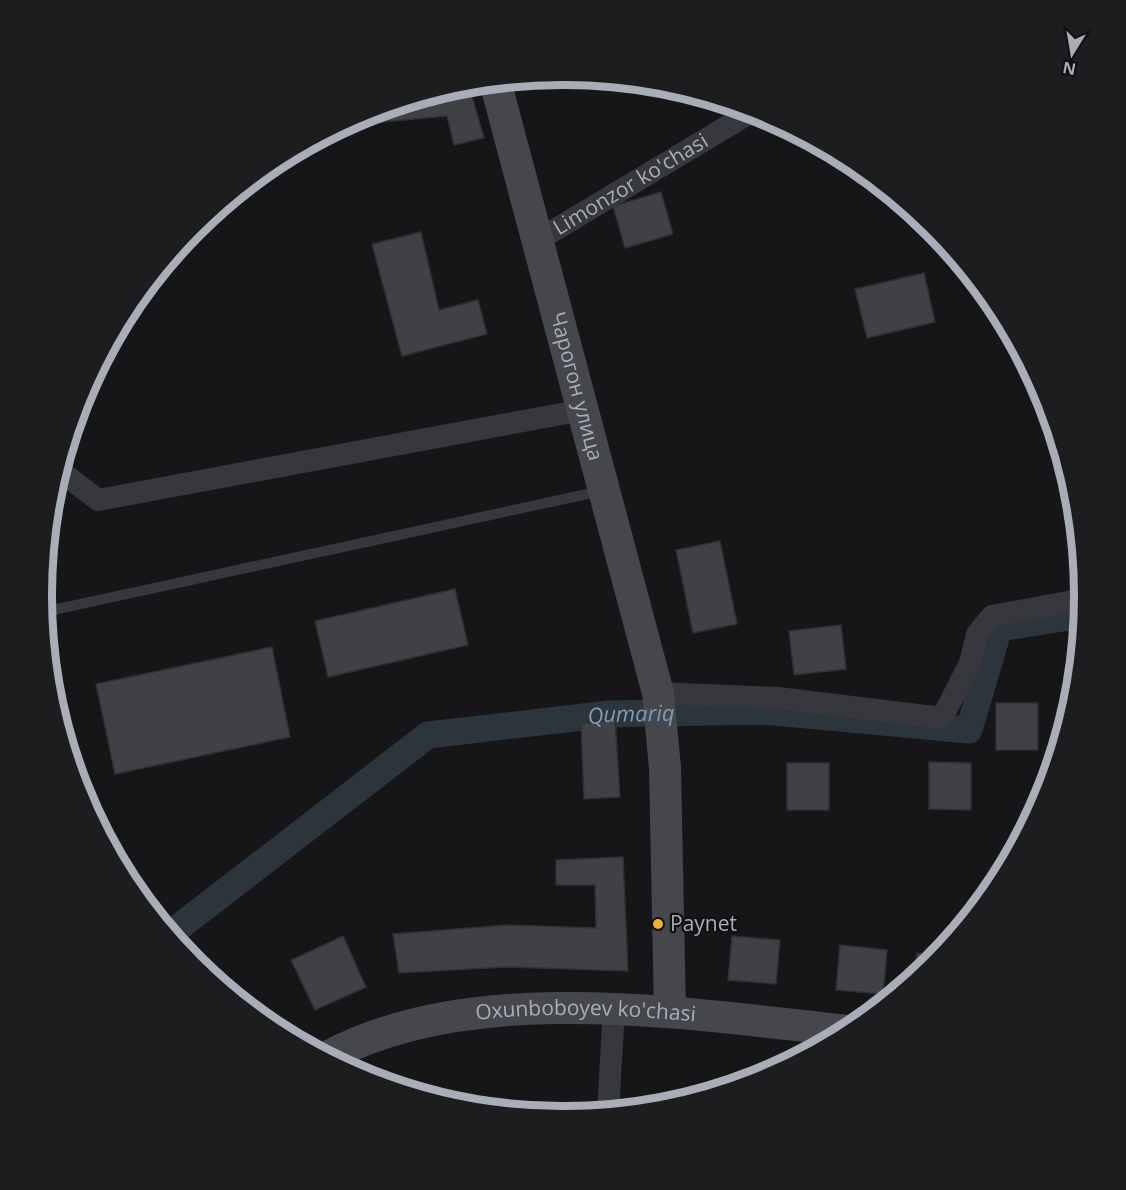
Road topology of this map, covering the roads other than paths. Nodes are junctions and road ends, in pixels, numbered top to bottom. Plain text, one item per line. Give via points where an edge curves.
1 (497, 89) edge
2 (742, 117) edge
3 (538, 240) junction
4 (583, 410) junction
5 (67, 476) edge
6 (604, 490) junction
7 (1074, 601) edge
8 (53, 610) edge
9 (658, 693) junction
10 (614, 1008) junction
11 (670, 1012) junction
12 (832, 1028) edge
13 (337, 1053) edge
14 (609, 1103) edge

1 - 3 main road, Чарогон улица
2 - 3 street, Limonzor ko'chasi
3 - 4 main road, Чарогон улица
4 - 5 street via 98,500
4 - 6 main road, Чарогон улица
6 - 8 lane
6 - 9 main road, Чарогон улица
7 - 9 street via 992,616 977,634 970,663 942,718 778,699
9 - 11 main road, Чарогон улица via 664,768
10 - 11 main road, Oxunboboyev ko'chasi
10 - 13 main road, Oxunboboyev ko'chasi via 533,1009 453,1017 395,1028
10 - 14 street
11 - 12 main road, Oxunboboyev ko'chasi

